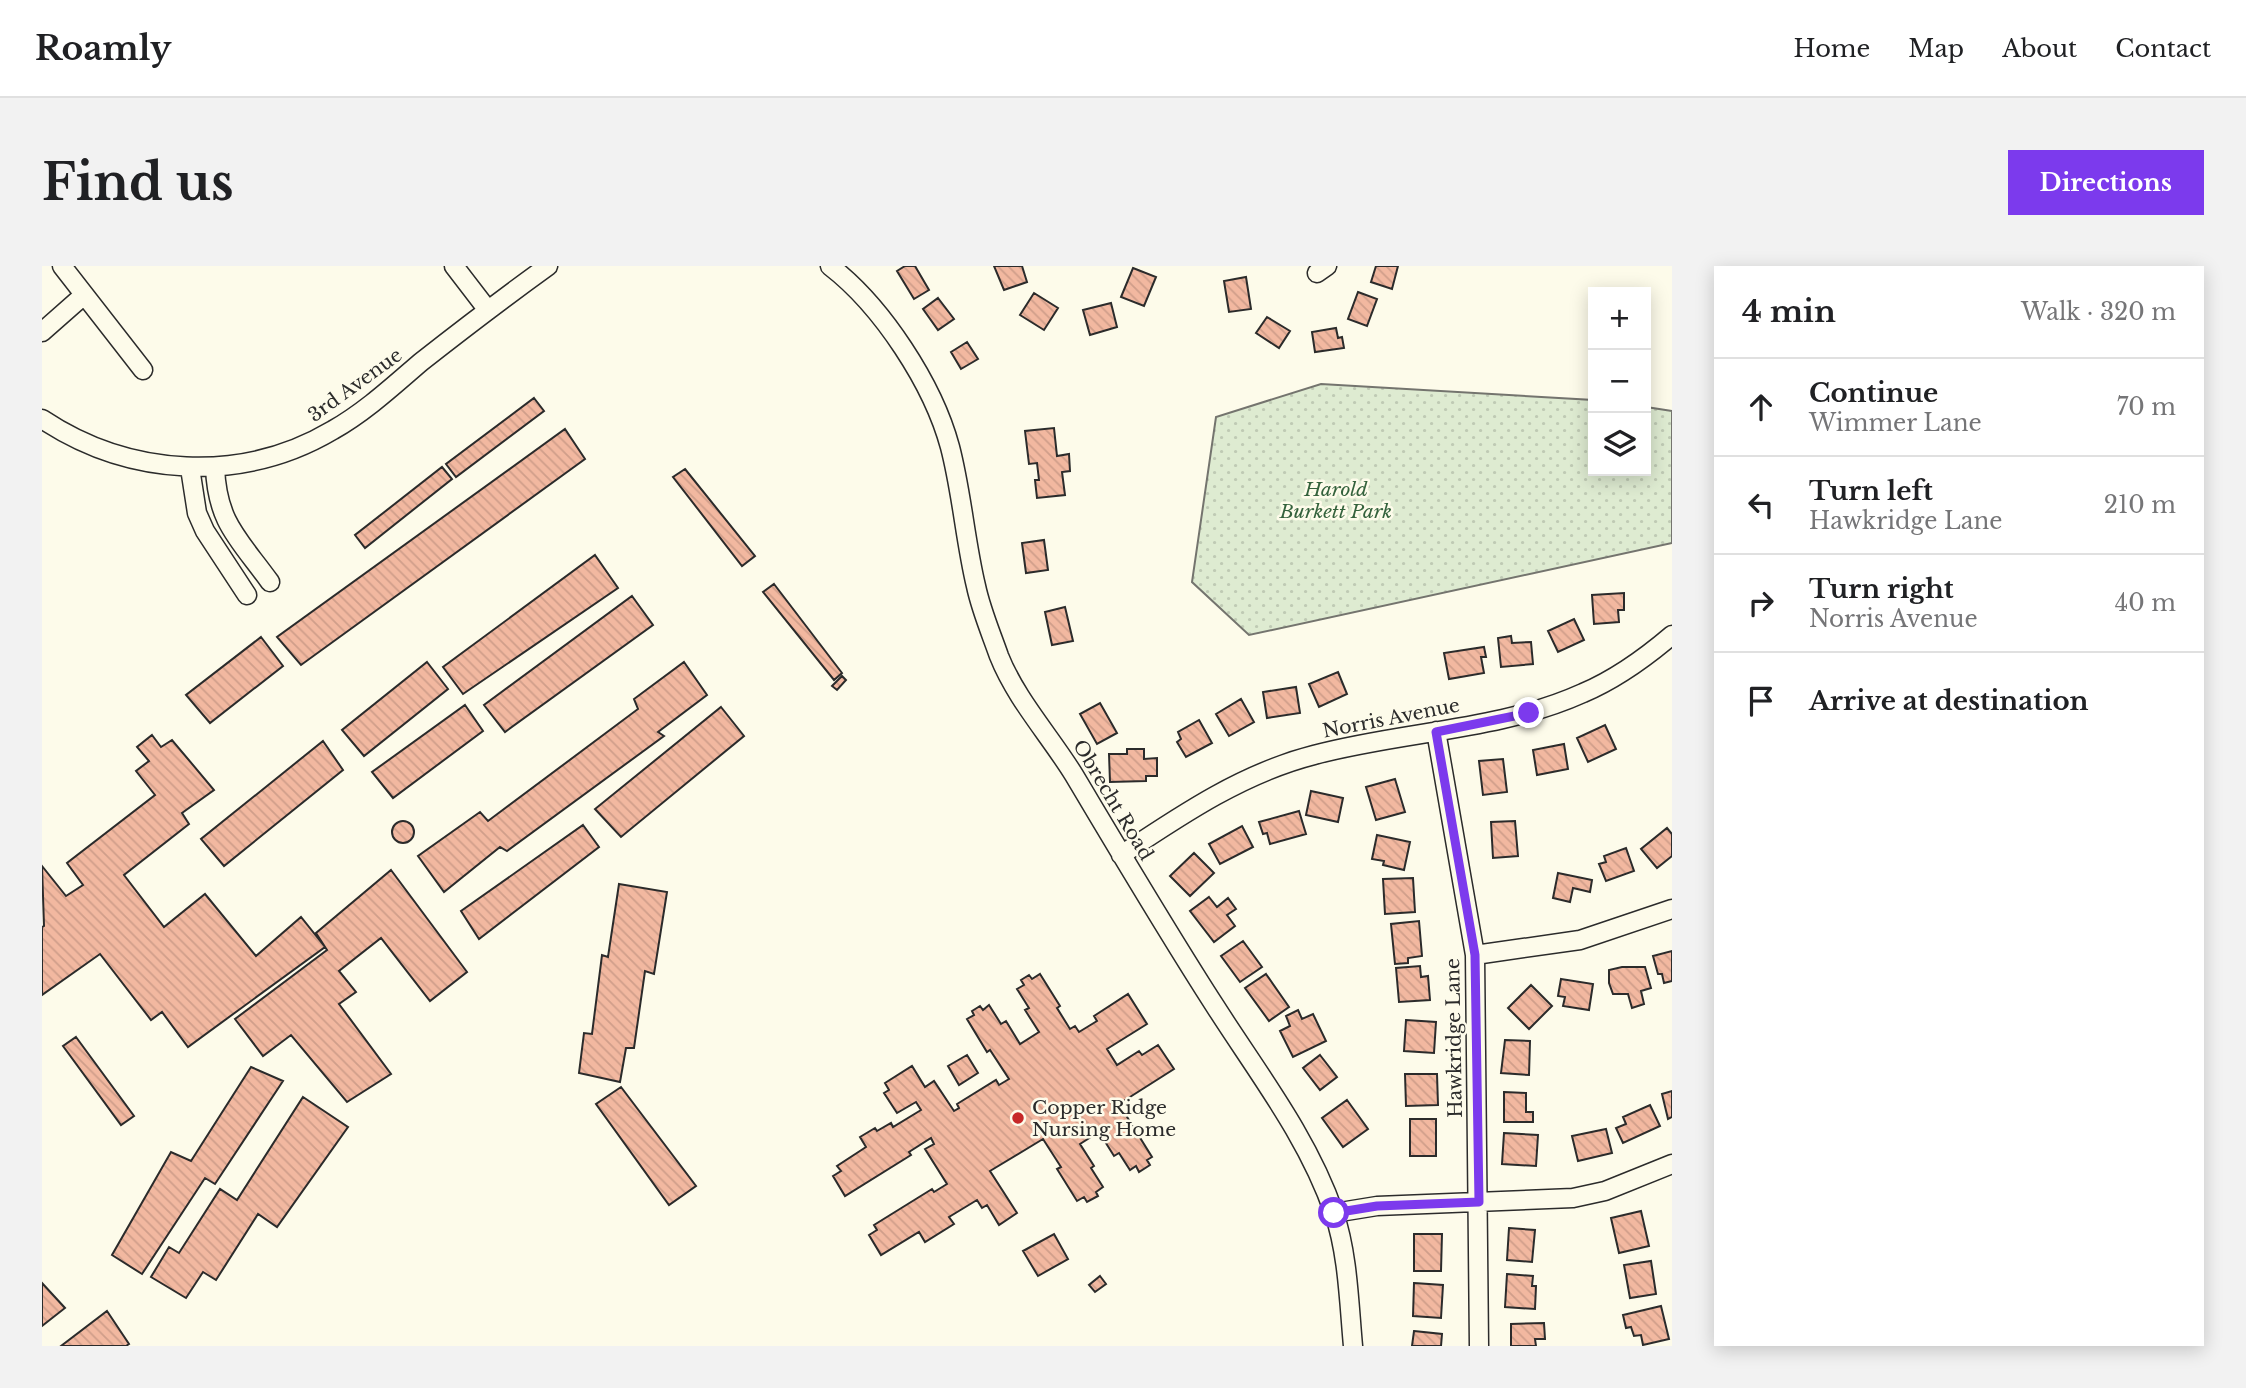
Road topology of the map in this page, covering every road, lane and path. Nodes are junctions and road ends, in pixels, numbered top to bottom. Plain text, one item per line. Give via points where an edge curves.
1 (62, 266) edge
2 (454, 266) edge
3 (548, 266) edge
4 (841, 269) edge
5 (84, 295) junction
6 (487, 309) junction
7 (42, 332) edge
8 (143, 370) dead end
9 (42, 419) edge
10 (215, 467) junction
11 (190, 468) junction
12 (270, 582) dead end
13 (247, 595) dead end
14 (1672, 635) edge
15 (1436, 732) junction
16 (1121, 855) junction
17 (1672, 909) edge
18 (1475, 955) junction
19 (1671, 1169) edge
20 (1479, 1202) junction
21 (1334, 1213) junction
22 (1353, 1346) edge
23 (1479, 1346) edge

1 - 5 street
2 - 6 street
3 - 6 street, 3rd Avenue
4 - 16 street, Obrecht Road via 905,350 941,417 976,590 1000,659
5 - 7 street
5 - 8 street
6 - 10 street, 3rd Avenue via 334,430 282,452
9 - 11 street, 3rd Avenue via 125,458
10 - 11 street, 3rd Avenue
10 - 12 street via 225,522
11 - 13 street via 197,513 205,531
14 - 15 street, Norris Avenue via 1619,675 1583,694 1529,713
15 - 16 street, Norris Avenue via 1362,744 1275,767 1177,818
15 - 18 street, Hawkridge Lane
16 - 21 street, Obrecht Road via 1296,1131
17 - 18 street via 1580,940
18 - 20 street, Hawkridge Lane
19 - 20 street via 1591,1195
20 - 21 street via 1377,1206
20 - 23 street, Hawkridge Lane
21 - 22 street, Obrecht Road

